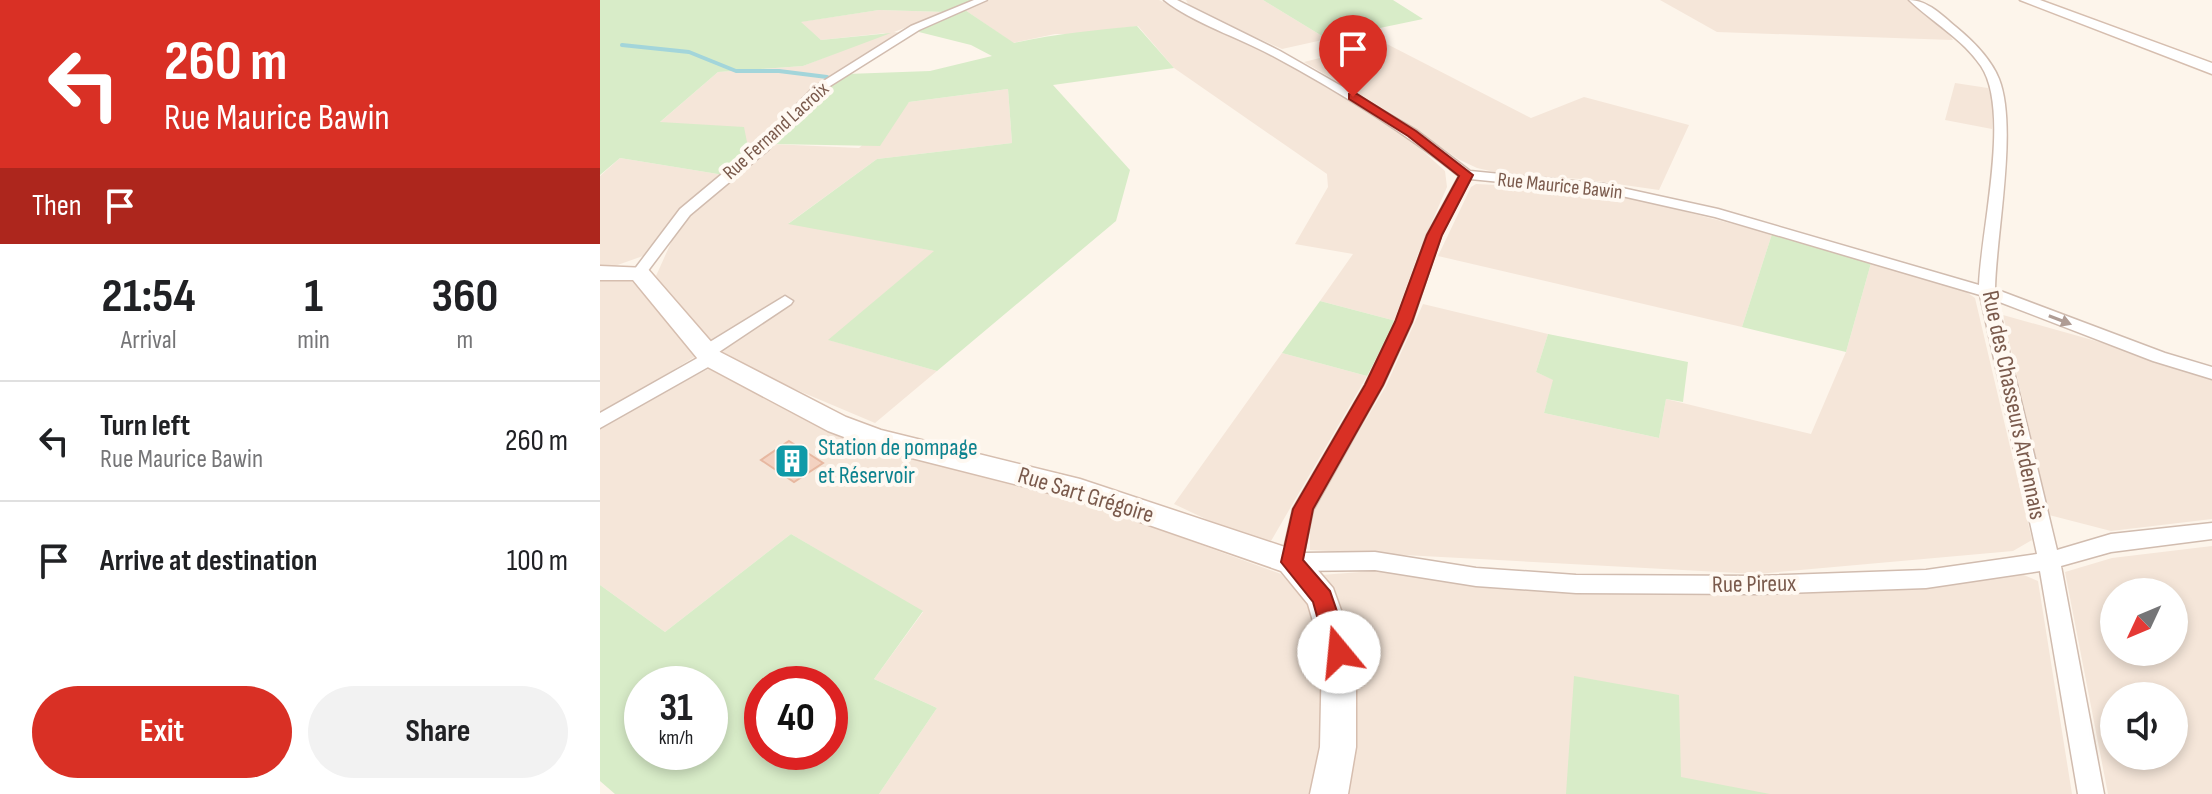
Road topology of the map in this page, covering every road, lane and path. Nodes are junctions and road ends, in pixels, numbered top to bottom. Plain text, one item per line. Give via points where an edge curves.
1 (982, 0) edge
2 (1169, 0) edge
3 (1914, 0) edge
4 (2027, 0) edge
5 (2212, 69) edge
6 (1466, 175) junction
7 (600, 273) edge
8 (639, 273) junction
9 (1987, 292) junction
10 (785, 301) dead end
11 (709, 355) junction
12 (2212, 373) edge
13 (600, 421) edge
14 (2212, 531) edge
15 (2049, 561) junction
16 (1292, 562) junction
17 (1329, 794) edge
18 (2091, 794) edge

1 - 8 street, Rue Fernand Lacroix via 915,28 818,89 763,147 685,212
2 - 6 street, Rue Maurice Bawin via 1353,97
3 - 9 street, Rue des Chasseurs Ardennais via 1959,36 1995,79 2000,125
4 - 5 street
6 - 9 street, Rue Maurice Bawin via 1656,197
6 - 16 street via 1434,235 1404,322 1374,385 1303,509
7 - 8 street
8 - 11 street, Rue Sart Grégoire
9 -> 12 street, Rue Maurice Bawin
9 - 15 street, Rue des Chasseurs Ardennais
10 - 11 street
11 - 13 street
11 - 16 street, Rue Sart Grégoire via 837,424 876,439 1080,490
14 - 15 street, Rue Pireux via 2111,543
15 - 16 street, Rue Pireux via 1926,579 1758,585 1576,584 1476,577 1375,561
15 - 18 street, Rue des Chasseurs Ardennais
16 - 17 street via 1322,598 1339,652 1338,747

